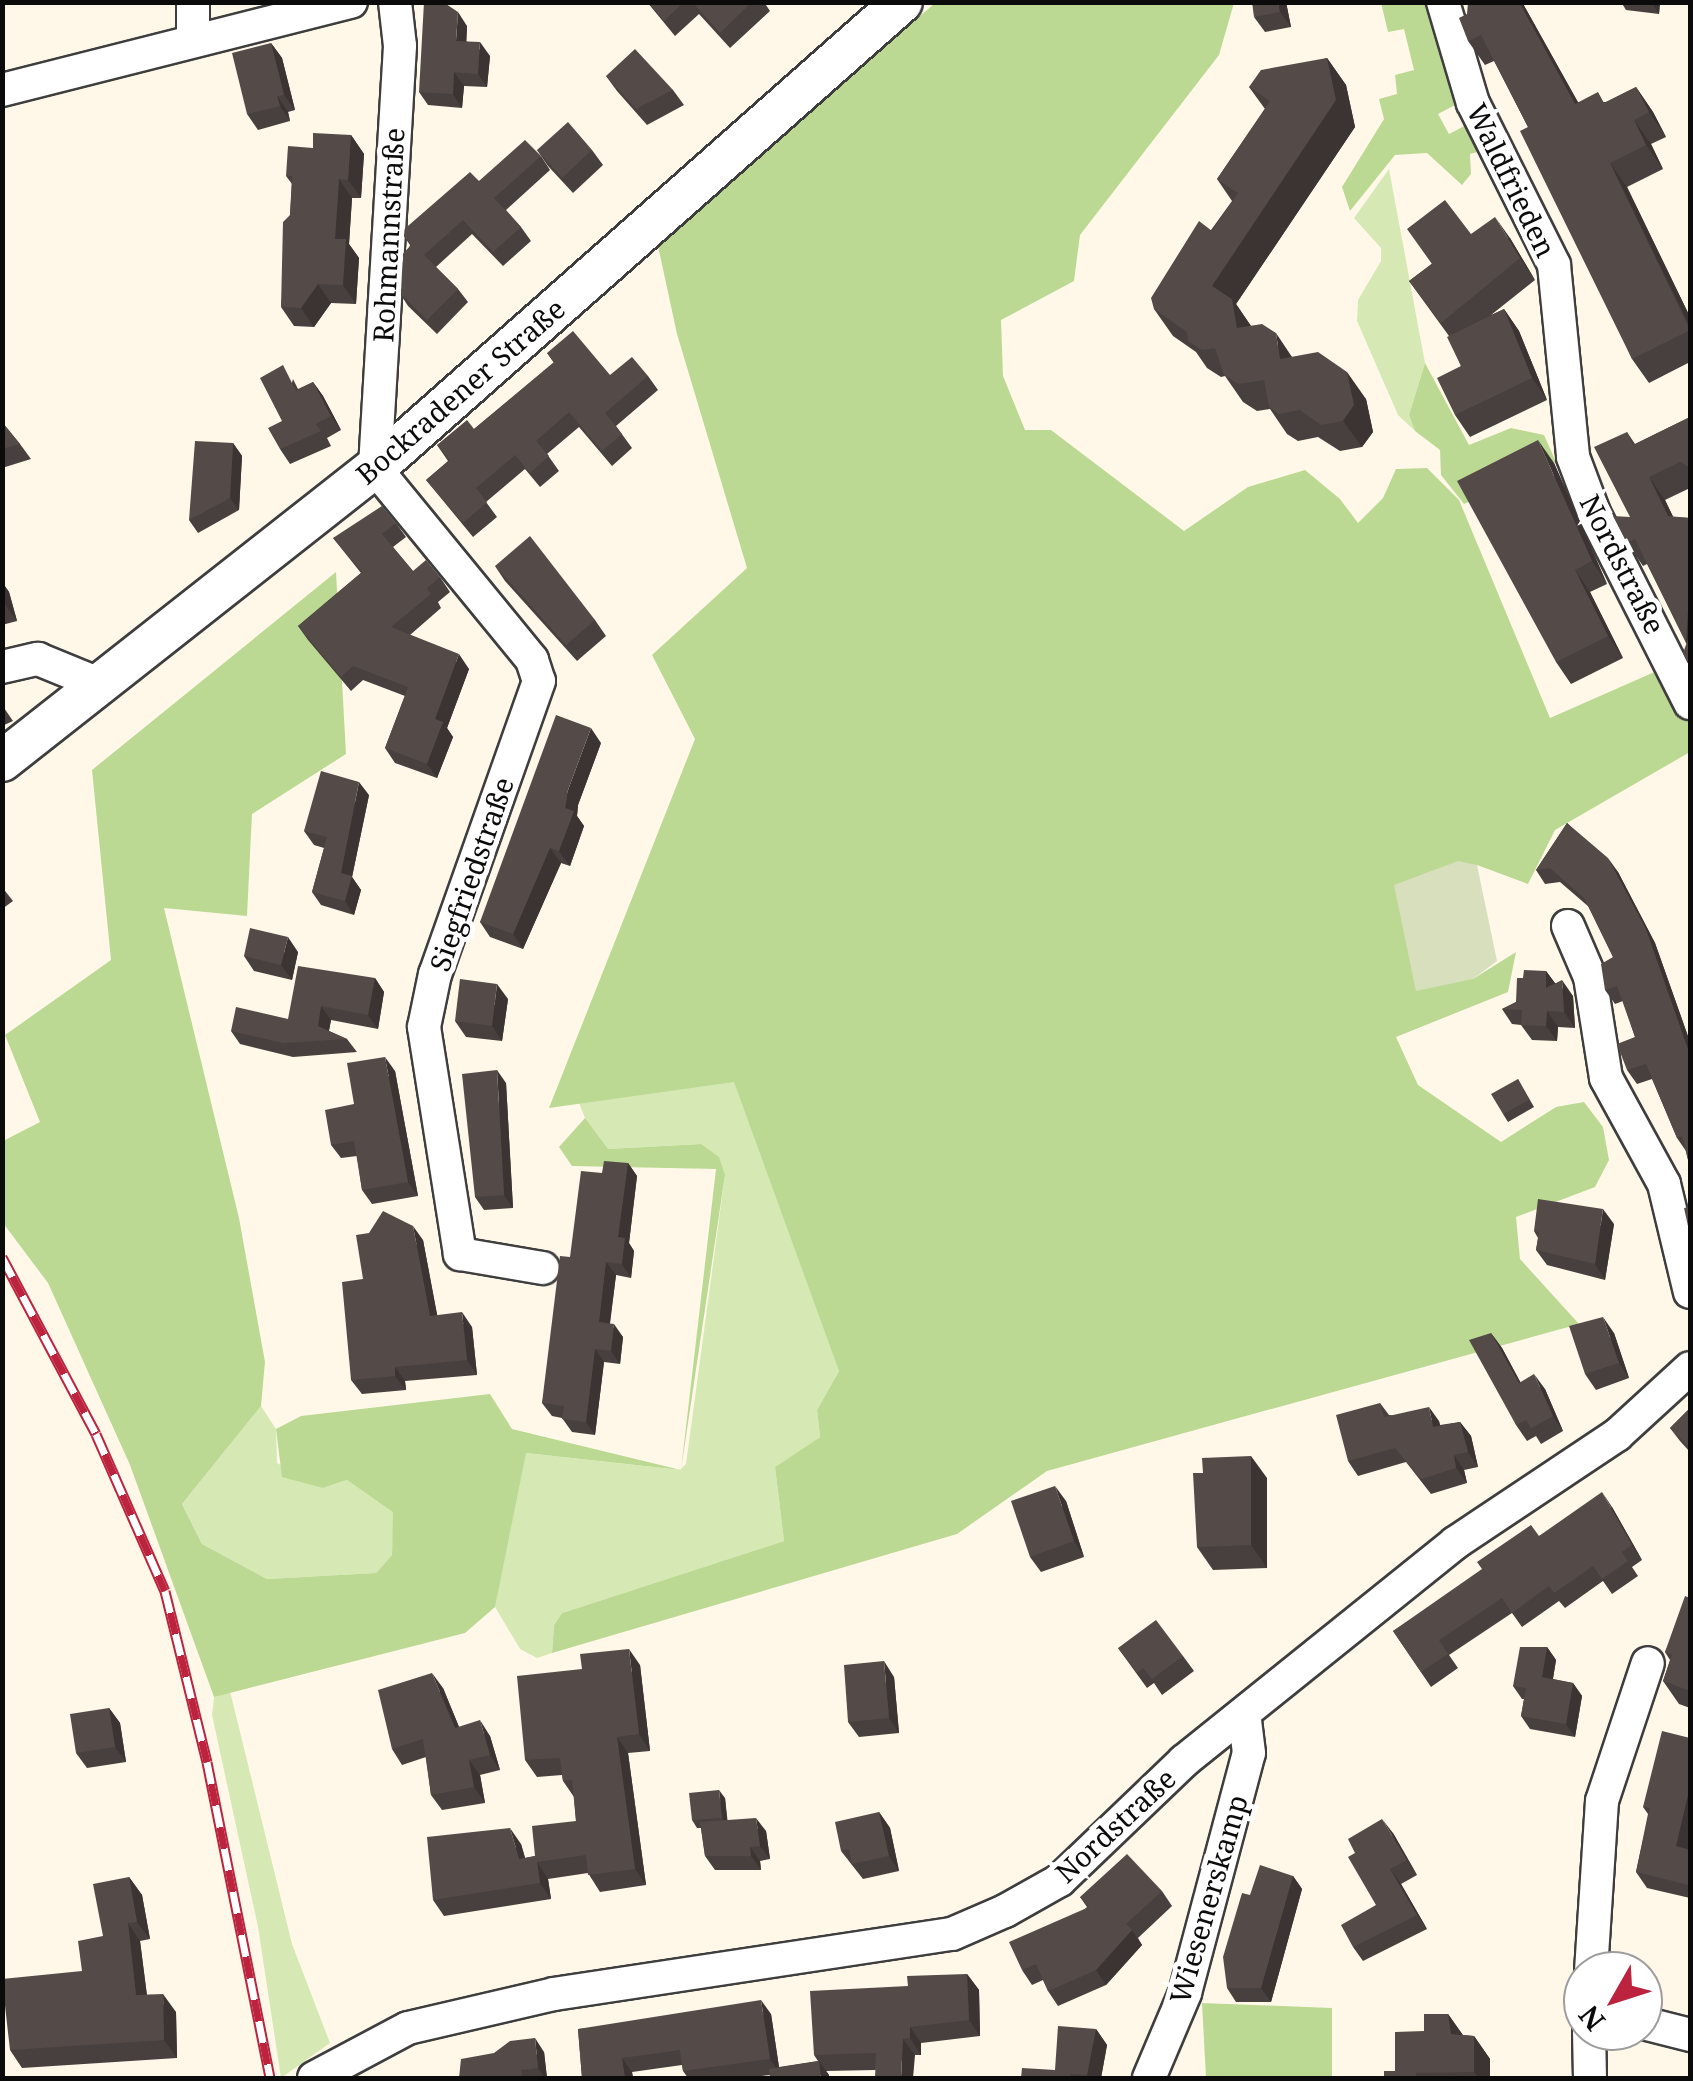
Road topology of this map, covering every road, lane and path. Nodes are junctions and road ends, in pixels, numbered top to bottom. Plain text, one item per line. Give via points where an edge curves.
1 (193, 2) edge
2 (351, 2) edge
3 (395, 2) edge
4 (902, 2) edge
5 (1443, 2) edge
6 (193, 40) junction
7 (2, 90) edge
8 (1567, 421) joint
9 (374, 468) junction
10 (2, 667) edge
11 (100, 684) junction
12 (1690, 703) edge
13 (2, 762) edge
14 (1568, 926) dead end
15 (543, 1268) dead end
16 (1690, 1292) edge
17 (1690, 1368) edge
18 (1648, 1663) dead end
19 (1244, 1715) junction
20 (1592, 1951) edge
21 (1663, 2029) edge
22 (1690, 2035) edge
23 (1589, 2051) edge
24 (314, 2078) edge
25 (1148, 2078) edge
26 (1590, 2078) edge

1 - 6 street
2 - 6 street
3 - 9 street, Rohmannstraße via 400,46
4 - 9 street, Bockradener Straße
5 - 8 street, Waldfrieden via 1472,103 1554,264
6 - 7 street
8 - 12 street, Nordstraße via 1594,513
9 - 11 street, Bockradener Straße
9 - 15 street, Siegfriedstraße via 532,660 538,681 434,974 424,1027 460,1254
10 - 11 street via 38,659
11 - 13 street, Bockradener Straße
14 - 16 street via 1590,977 1606,1078 1664,1184
17 - 19 street, Nordstraße via 1617,1435 1455,1543
18 - 20 street via 1602,1800
19 - 24 street, Nordstraße via 1184,1761 1060,1880 952,1934 554,1994 408,2028
19 - 25 street, Wiesenerskamp via 1244,1772 1185,1994
21 - 22 street
23 - 26 street

